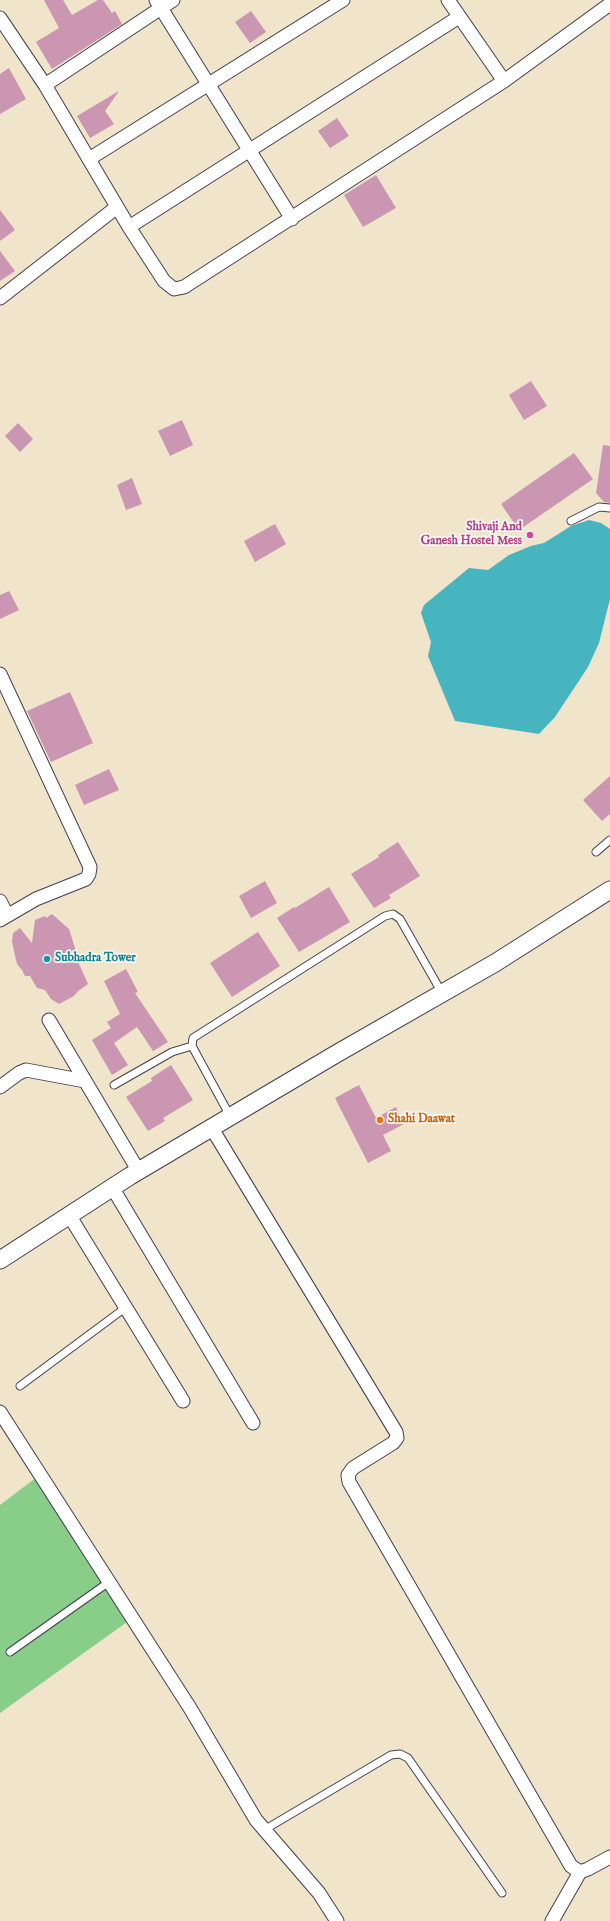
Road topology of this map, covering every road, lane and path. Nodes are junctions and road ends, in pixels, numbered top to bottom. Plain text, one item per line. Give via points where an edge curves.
1 (173, 0) edge
2 (343, 0) edge
3 (448, 0) edge
4 (158, 4) edge
5 (610, 4) edge
6 (460, 17) junction
7 (0, 18) edge
8 (504, 81) junction
9 (45, 85) junction
10 (209, 86) junction
11 (249, 151) junction
12 (89, 159) junction
13 (117, 207) junction
14 (292, 219) junction
15 (129, 227) junction
16 (0, 298) edge
17 (610, 508) edge
18 (571, 521) dead end
19 (0, 674) edge
20 (610, 840) edge
21 (596, 852) dead end
22 (610, 890) edge
23 (0, 901) edge
24 (4, 918) edge
25 (442, 993) junction
26 (49, 1020) dead end
27 (192, 1046) junction
28 (85, 1081) junction
29 (114, 1085) dead end
30 (0, 1087) edge
31 (230, 1116) junction
32 (211, 1127) junction
33 (138, 1170) junction
34 (112, 1187) junction
35 (69, 1215) junction
36 (0, 1260) edge
37 (126, 1308) junction
38 (20, 1386) dead end
39 (183, 1401) dead end
40 (0, 1412) edge
41 (253, 1423) dead end
42 (109, 1582) junction
43 (10, 1652) dead end
44 (264, 1830) junction
45 (610, 1857) edge
46 (580, 1872) junction
47 (502, 1893) dead end
48 (337, 1921) edge
49 (552, 1921) edge

1 - 4 street
2 - 10 street
3 - 6 street
4 - 9 street
4 - 10 street
5 - 8 street
6 - 8 street
6 - 11 street
7 - 9 street
8 - 14 street
9 - 12 street
10 - 11 street
10 - 12 street
11 - 14 street
11 - 15 street
12 - 13 street
13 - 15 street
13 - 16 street
14 - 15 street via 184,287 174,289 164,281
17 - 18 lane via 599,507
19 - 24 street via 90,867 90,874 86,879 36,899
20 - 21 lane
22 - 25 street
23 - 24 street
25 - 27 lane via 400,919 393,914 385,916 199,1033 194,1038
25 - 31 street
26 - 28 street
27 - 29 lane via 172,1052
27 - 31 lane
28 - 30 street via 26,1070
28 - 33 street
31 - 32 street
32 - 33 street
32 - 46 street via 396,1432 397,1438 393,1443 353,1468 348,1475 349,1482 571,1866
33 - 34 street
34 - 35 street
34 - 41 street
35 - 36 street
35 - 37 street
37 - 38 lane
37 - 39 street
40 - 42 street
42 - 43 lane
42 - 44 street
44 - 47 lane via 390,1755 400,1754 408,1758
44 - 48 street via 319,1893
45 - 46 street
46 - 49 street

